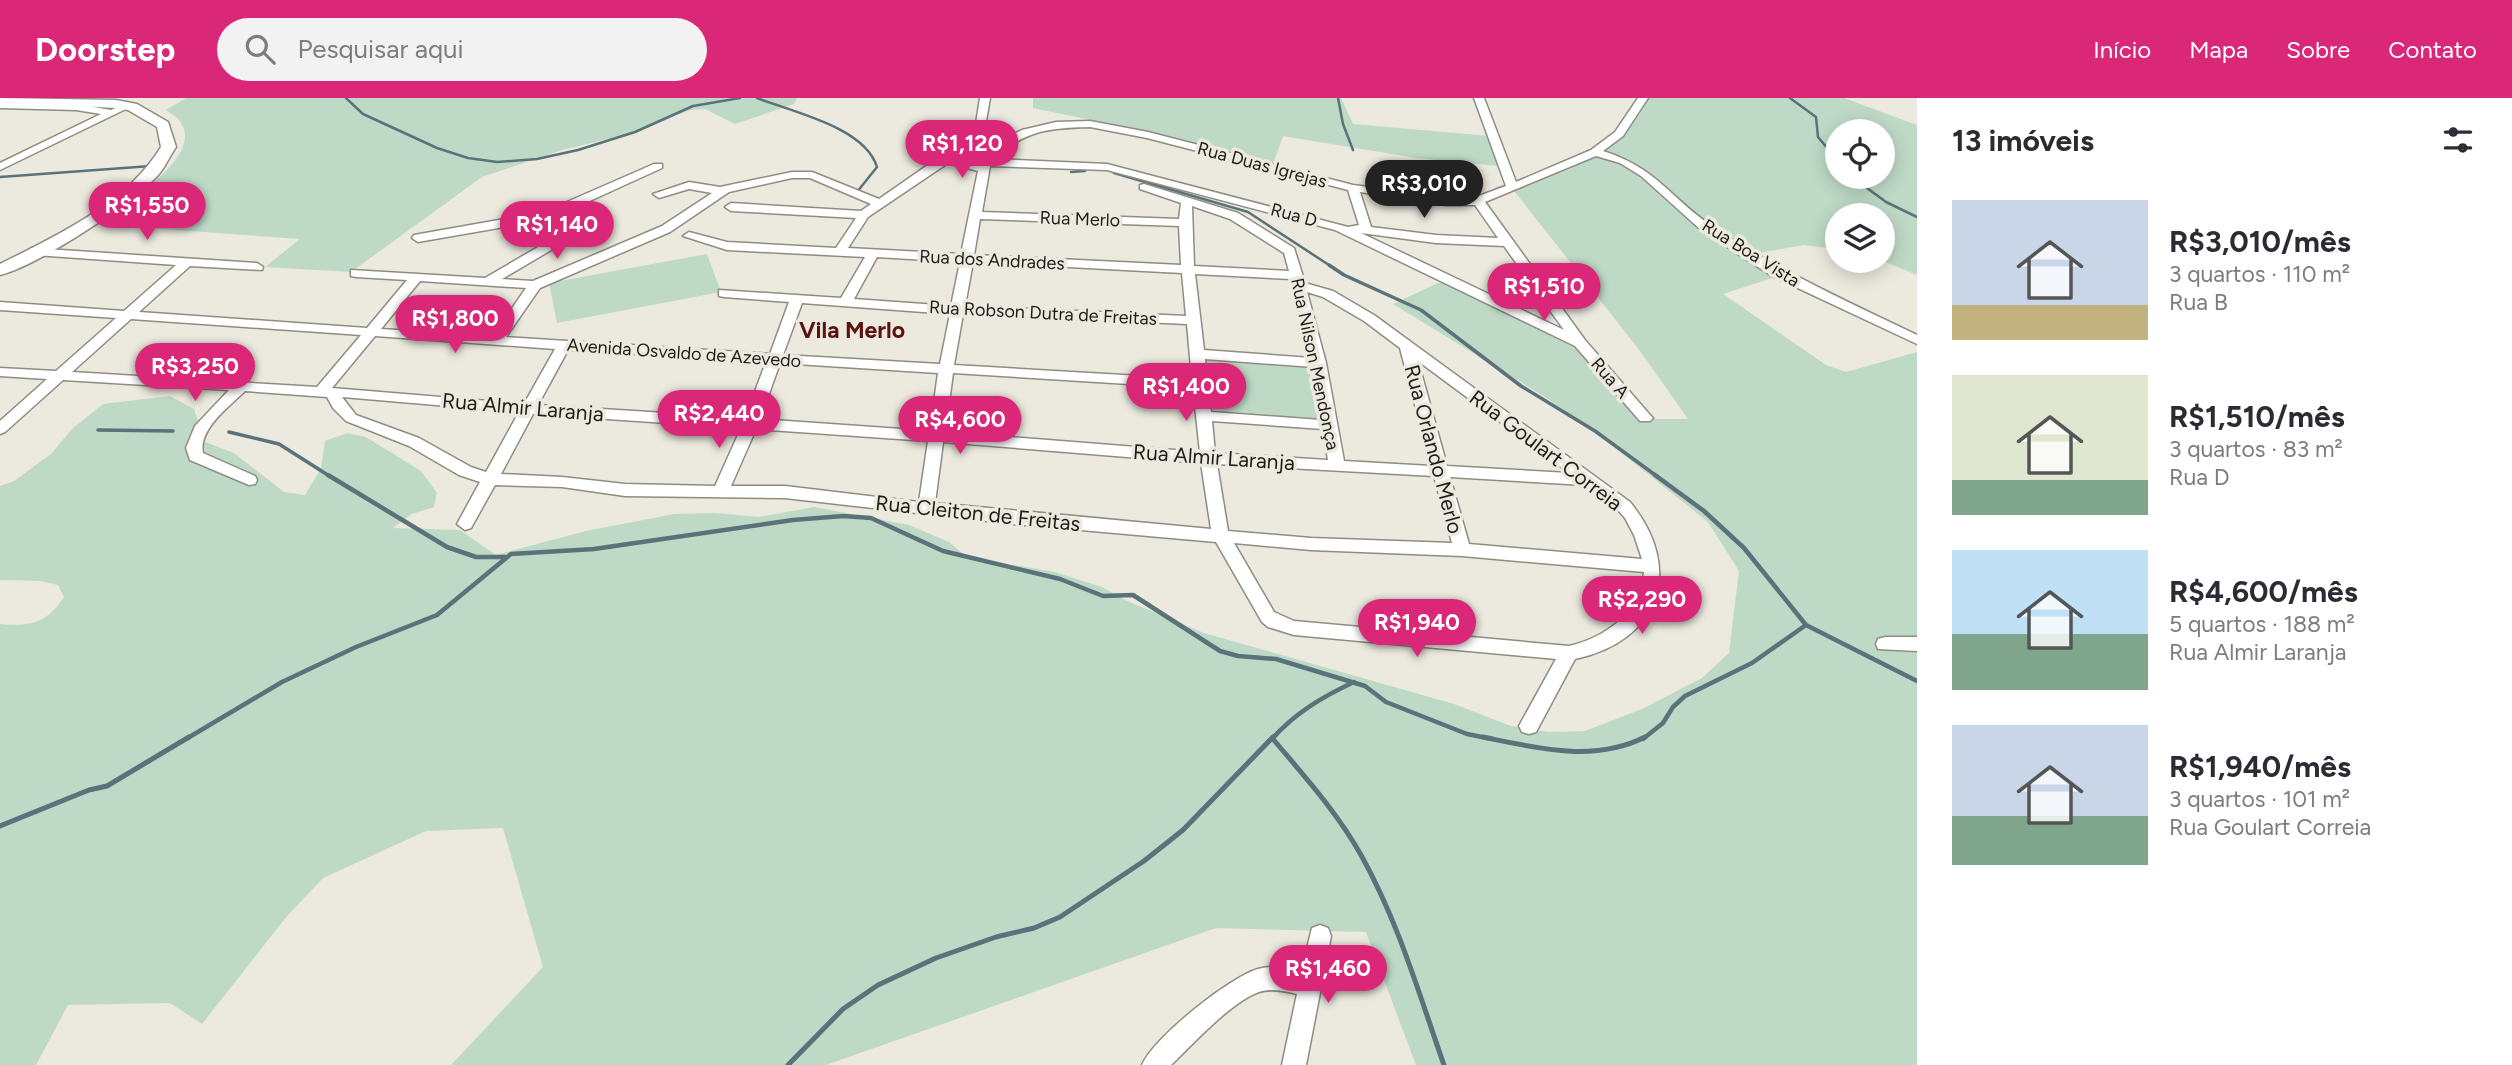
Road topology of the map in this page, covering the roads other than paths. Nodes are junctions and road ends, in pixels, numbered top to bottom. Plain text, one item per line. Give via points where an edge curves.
1 (0, 98) edge
2 (18, 98) edge
3 (985, 98) edge
4 (1479, 98) edge
5 (1640, 99) edge
6 (0, 105) edge
7 (127, 106) junction
8 (111, 113) junction
9 (1595, 152) junction
10 (984, 165) junction
11 (1091, 165) junction
12 (658, 166) dead end
13 (0, 167) edge
14 (1512, 187) junction
15 (1353, 188) junction
16 (720, 191) junction
17 (659, 194) dead end
18 (1187, 201) junction
19 (1478, 201) junction
20 (881, 204) junction
21 (731, 207) dead end
22 (564, 208) junction
23 (864, 215) junction
24 (976, 215) junction
25 (1185, 223) junction
26 (1339, 227) junction
27 (1366, 229) junction
28 (689, 236) dead end
29 (418, 238) dead end
30 (1507, 242) junction
31 (35, 251) junction
32 (839, 252) junction
33 (873, 254) junction
34 (966, 259) junction
35 (187, 262) junction
36 (257, 267) dead end
37 (1188, 269) junction
38 (0, 270) edge
39 (355, 273) dead end
40 (416, 278) junction
41 (1298, 281) junction
42 (487, 282) junction
43 (535, 285) junction
44 (724, 293) dead end
45 (797, 299) junction
46 (845, 302) junction
47 (0, 306) edge
48 (956, 310) junction
49 (128, 315) junction
50 (1194, 320) junction
51 (372, 332) junction
52 (497, 340) junction
53 (1917, 340) edge
54 (1580, 344) junction
55 (564, 345) junction
56 (1407, 347) junction
57 (1198, 354) junction
58 (773, 359) junction
59 (1319, 363) junction
60 (946, 370) junction
61 (0, 372) edge
62 (59, 377) junction
63 (1200, 384) junction
64 (240, 388) junction
65 (327, 392) junction
66 (531, 409) junction
67 (1203, 416) junction
68 (1645, 418) dead end
69 (751, 423) junction
70 (1329, 425) junction
71 (0, 429) edge
72 (935, 436) junction
73 (1208, 458) junction
74 (1337, 466) junction
75 (1440, 470) junction
76 (249, 480) dead end
77 (490, 480) junction
78 (1590, 480) junction
79 (720, 492) junction
80 (926, 507) junction
81 (465, 524) dead end
82 (1220, 534) junction
83 (1462, 550) junction
84 (1650, 566) junction
85 (1885, 644) dead end
86 (1917, 644) edge
87 (1569, 653) junction
88 (1529, 726) dead end
89 (1320, 936) dead end
90 (1309, 986) junction
91 (1154, 1065) edge
92 (1294, 1065) edge

1 - 2 main road
2 - 7 main road
3 - 10 street via 981,107
4 - 14 street
5 - 9 street, Rua Duas Igrejas via 1619,134
6 - 8 street
7 - 8 street
7 - 31 main road via 165,128 169,141 158,169 115,204
8 - 13 street
9 - 14 street, Rua Duas Igrejas
9 - 53 street, Rua Boa Vista via 1645,174 1705,227 1768,267
10 - 11 street, Rua D
10 - 15 street, Rua Duas Igrejas via 1006,142 1026,132 1090,124
10 - 20 street, Rua D via 941,161
10 - 24 street
11 - 18 street, Rua Nilson Mendonça
11 - 26 street, Rua D
12 - 22 street
14 - 19 street, Rua Duas Igrejas
15 - 19 street, Rua Duas Igrejas
15 - 27 street
16 - 17 street via 689,185
16 - 20 street via 806,174
16 - 43 street via 666,229
18 - 25 street
18 - 41 street, Rua Nilson Mendonça via 1234,216 1284,246 1292,256
19 - 30 street, Rua A
20 - 23 street, Rua D
21 - 23 street
22 - 29 street
22 - 42 street via 568,224 561,237
23 - 32 street
24 - 25 street, Rua Merlo
24 - 34 street
25 - 37 street
26 - 27 street
26 - 54 street, Rua D
27 - 30 street via 1436,239
28 - 32 street, Rua dos Andrades via 727,246
30 - 54 street, Rua A
31 - 35 street
31 - 38 main road
32 - 33 street, Rua dos Andrades
33 - 34 street, Rua dos Andrades
33 - 46 street
34 - 37 street, Rua dos Andrades
34 - 48 street
35 - 36 street
35 - 49 street
37 - 41 street, Rua dos Andrades
37 - 50 street
39 - 40 street
40 - 42 street
40 - 51 street
41 - 56 street, Rua Goulart Correia via 1369,318
41 - 59 street, Rua Nilson Mendonça
42 - 43 street
43 - 52 street
44 - 45 street, Rua Robson Dutra de Freitas
45 - 46 street, Rua Robson Dutra de Freitas
45 - 58 street
46 - 48 street, Rua Robson Dutra de Freitas
47 - 49 street, Avenida Osvaldo de Azevedo
48 - 50 street, Rua Robson Dutra de Freitas
48 - 60 street
49 - 51 street, Avenida Osvaldo de Azevedo
49 - 62 street
50 - 57 street
51 - 52 street, Avenida Osvaldo de Azevedo
51 - 65 street
52 - 55 street, Avenida Osvaldo de Azevedo
54 - 68 street, Rua A
55 - 58 street, Avenida Osvaldo de Azevedo
55 - 66 street
56 - 75 street, Rua Orlando Merlo
56 - 78 street, Rua Goulart Correia
57 - 59 street
57 - 63 street
58 - 60 street, Avenida Osvaldo de Azevedo
58 - 69 street
59 - 70 street, Rua Nilson Mendonça
60 - 63 street, Avenida Osvaldo de Azevedo
60 - 72 street
61 - 62 street, Rua Almir Laranja
62 - 64 street, Rua Almir Laranja
62 - 71 street
63 - 67 street
64 - 65 street, Rua Almir Laranja
64 - 76 street via 192,444 196,456
65 - 66 street, Rua Almir Laranja
65 - 77 street, Rua Cleiton de Freitas via 351,418 414,442
66 - 69 street, Rua Almir Laranja
66 - 77 street
67 - 70 street
67 - 73 street
69 - 72 street, Rua Almir Laranja
69 - 79 street
70 - 74 street, Rua Nilson Mendonça
72 - 73 street, Rua Almir Laranja
72 - 80 street
73 - 74 street, Rua Almir Laranja
73 - 82 street
74 - 75 street, Rua Almir Laranja
75 - 78 street, Rua Almir Laranja
75 - 83 street, Rua Orlando Merlo
77 - 79 street, Rua Cleiton de Freitas
77 - 81 street
78 - 84 street, Rua Goulart Correia via 1637,520
79 - 80 street, Rua Cleiton de Freitas via 785,492
80 - 82 street, Rua Cleiton de Freitas
82 - 83 street, Rua Cleiton de Freitas via 1347,546
82 - 87 street, Rua Goulart Correia via 1274,622 1294,628
83 - 84 street, Rua Cleiton de Freitas
84 - 87 street, Rua Goulart Correia via 1649,595 1629,622 1590,649
85 - 86 street
87 - 88 street
89 - 90 street
90 - 91 street via 1280,978 1242,988
90 - 92 street

